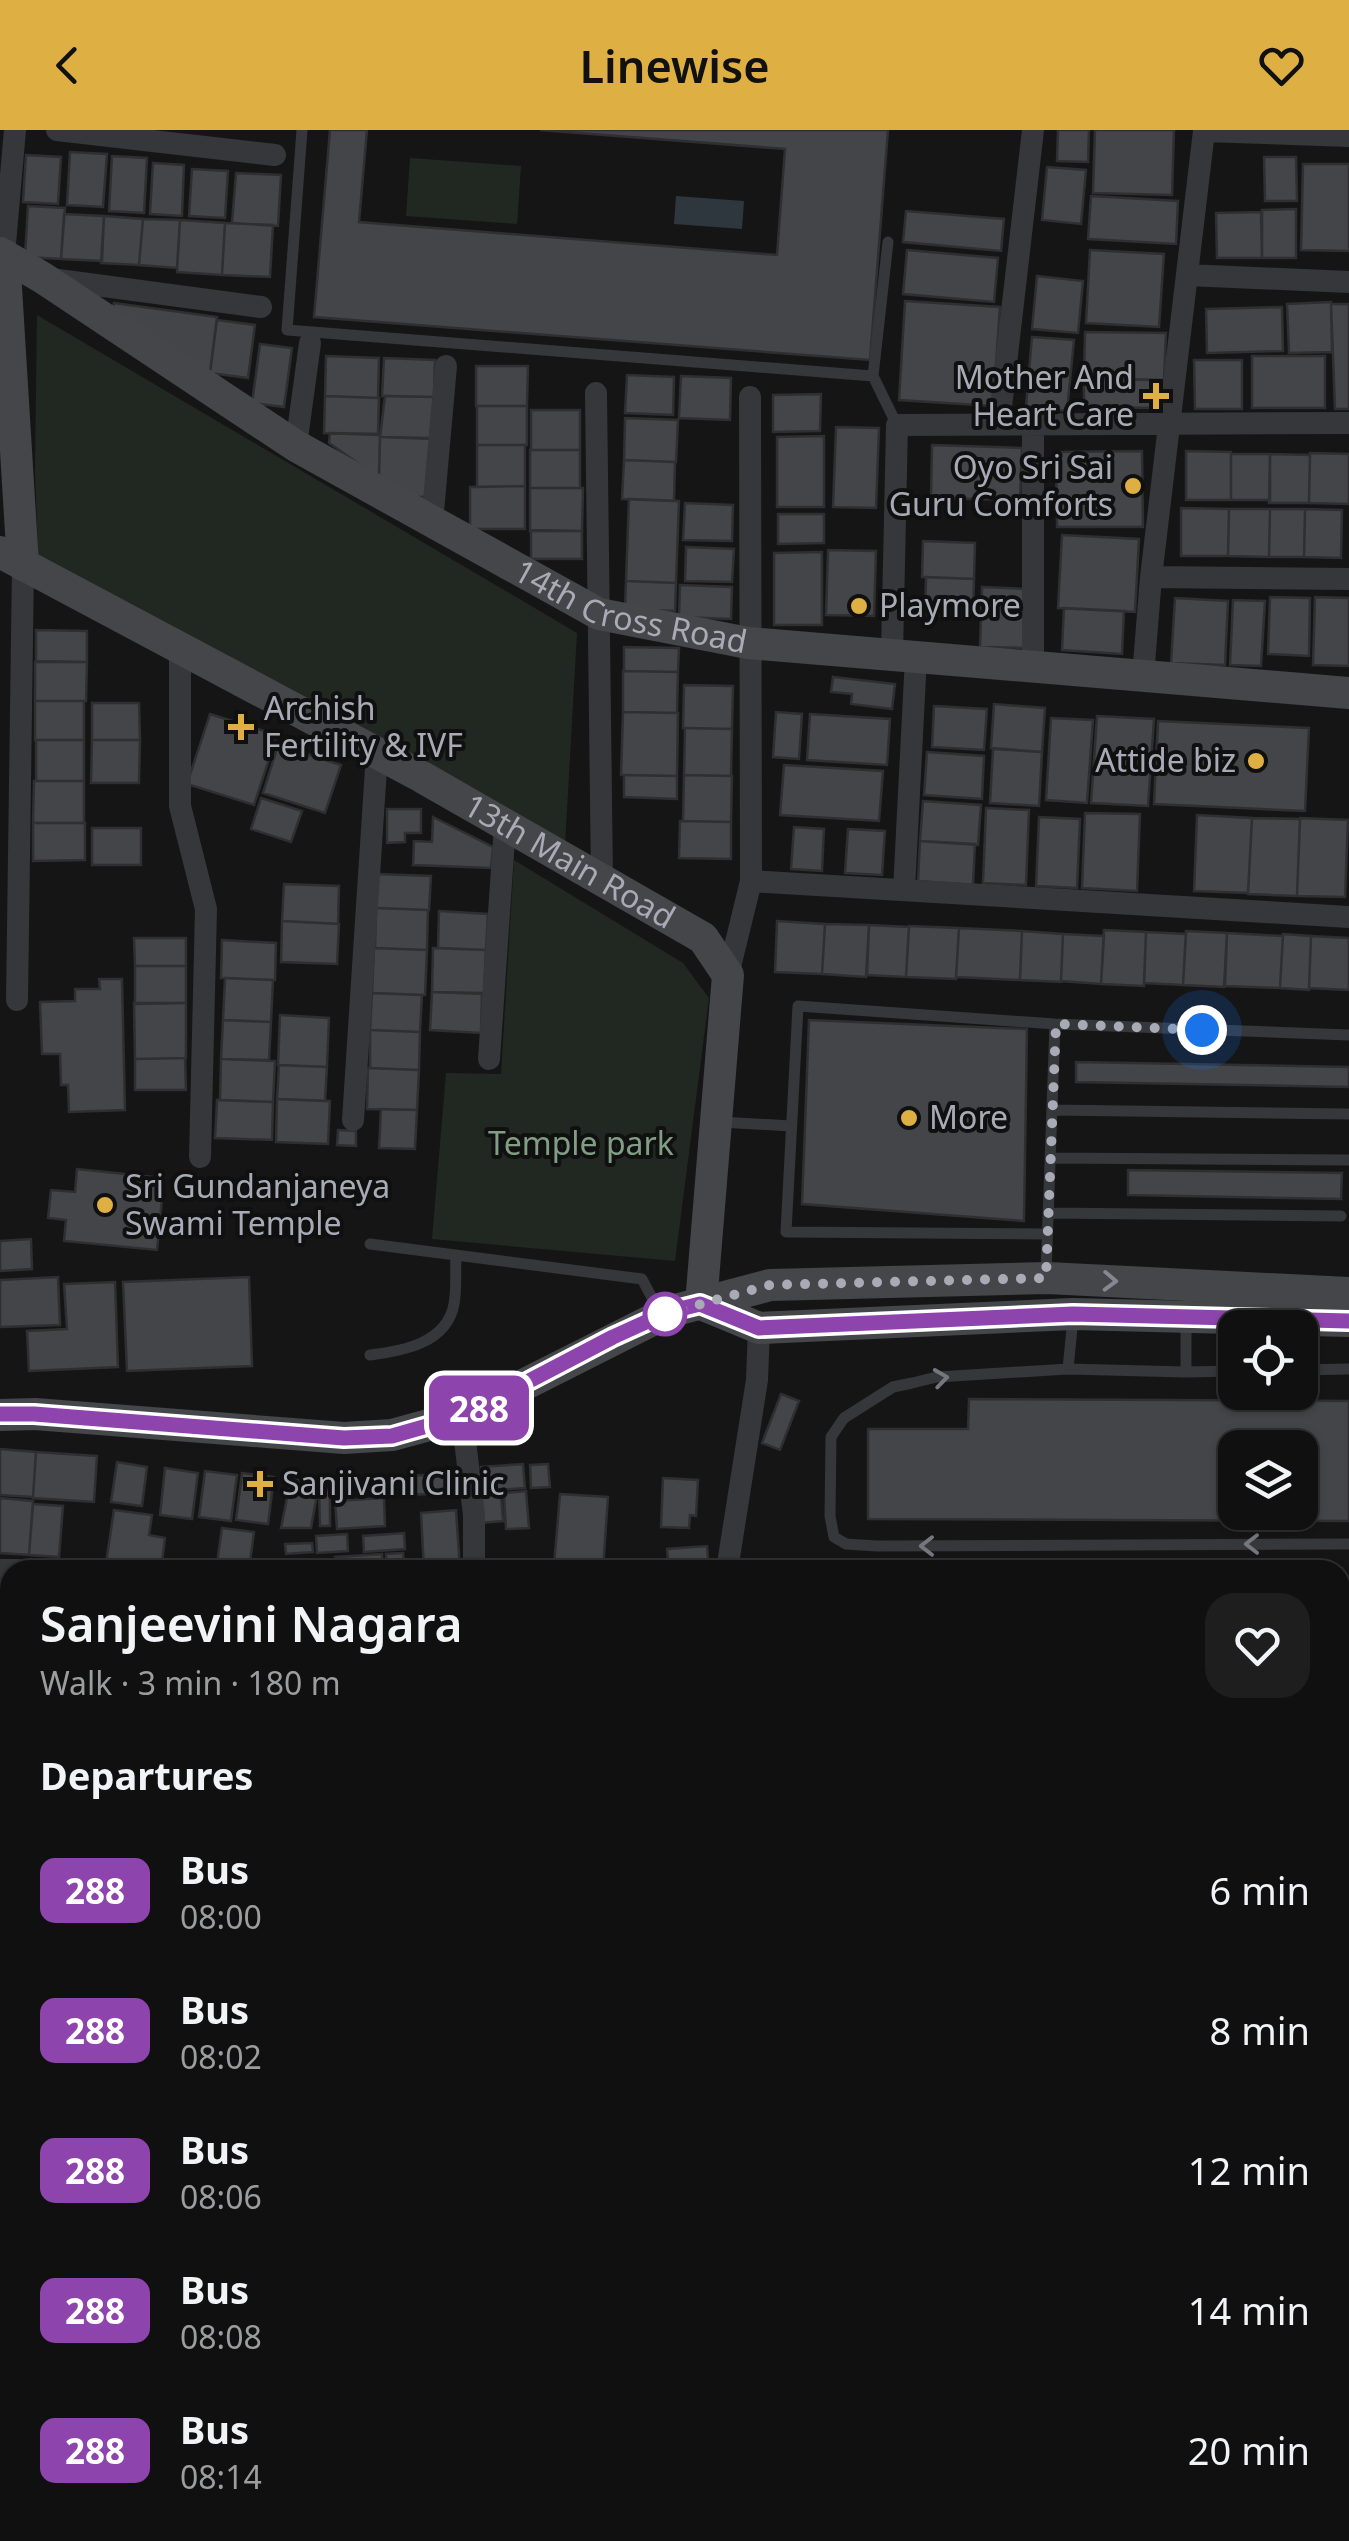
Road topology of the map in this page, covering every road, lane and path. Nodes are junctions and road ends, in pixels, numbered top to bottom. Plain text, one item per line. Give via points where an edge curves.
1 (14, 130) edge
2 (57, 130) edge
3 (302, 130) edge
4 (1033, 130) edge
5 (1349, 136) edge
6 (275, 156) dead end
7 (888, 242) dead end
8 (2, 254) edge
9 (1187, 275) junction
10 (43, 278) junction
11 (1349, 282) edge
12 (261, 307) dead end
13 (310, 344) dead end
14 (446, 366) dead end
15 (873, 376) junction
16 (596, 393) dead end
17 (750, 397) dead end
18 (1169, 422) junction
19 (1033, 423) junction
20 (1349, 423) edge
21 (999, 424) junction
22 (896, 425) junction
23 (296, 446) junction
24 (432, 523) junction
25 (12, 558) edge
26 (1151, 578) junction
27 (1349, 579) edge
28 (599, 614) junction
29 (748, 644) junction
30 (180, 648) junction
31 (904, 656) junction
32 (1033, 667) junction
33 (1143, 676) junction
34 (1349, 693) edge
35 (377, 753) junction
36 (505, 825) junction
37 (602, 880) junction
38 (751, 880) junction
39 (904, 890) junction
40 (1349, 917) edge
41 (728, 975) junction
42 (17, 1000) dead end
43 (1056, 1024) junction
44 (1349, 1035) edge
45 (488, 1059) dead end
46 (1052, 1110) junction
47 (1349, 1114) edge
48 (353, 1120) dead end
49 (716, 1121) junction
50 (792, 1126) junction
51 (200, 1157) dead end
52 (1050, 1158) junction
53 (1349, 1160) edge
54 (1048, 1213) junction
55 (1341, 1216) dead end
56 (1047, 1234) junction
57 (370, 1244) dead end
58 (456, 1255) junction
59 (1046, 1278) junction
60 (1349, 1293) edge
61 (700, 1304) junction
62 (1073, 1314) junction
63 (662, 1315) junction
64 (1186, 1316) junction
65 (1349, 1321) edge
66 (759, 1328) junction
67 (370, 1356) dead end
68 (1068, 1369) junction
69 (1349, 1369) edge
70 (1318, 1370) edge
71 (1218, 1371) edge
72 (1186, 1372) junction
73 (0, 1414) edge
74 (462, 1416) junction
75 (1349, 1544) edge
76 (474, 1560) edge
77 (729, 1560) edge

1 - 8 street
2 - 6 street
3 - 15 lane via 287,330
4 - 21 street
5 - 9 street via 1204,131
7 - 15 lane
8 - 10 street, 14th Cross Road
8 - 25 street
9 - 11 street
9 - 18 street
10 - 12 street
10 - 23 street, 14th Cross Road
13 - 23 street
14 - 24 street
15 - 22 lane
16 - 28 street
17 - 29 street
18 - 19 street
18 - 20 street
18 - 26 street
19 - 21 street
19 - 32 street
21 - 22 street
22 - 31 street
23 - 24 street, 14th Cross Road
24 - 28 street, 14th Cross Road
25 - 30 street, 13th Main Road
25 - 42 street
26 - 27 street
26 - 33 street
28 - 29 street, 14th Cross Road
28 - 37 street
29 - 31 street, 14th Cross Road
29 - 38 street
30 - 35 street, 13th Main Road
30 - 51 street via 180,806 206,908
31 - 32 street, 14th Cross Road
31 - 39 street
32 - 33 street, 14th Cross Road
33 - 34 street, 14th Cross Road
35 - 36 street, 13th Main Road
35 - 48 street
36 - 37 street, 13th Main Road
36 - 45 street
37 - 41 street, 13th Main Road via 703,938
38 - 39 street
38 - 41 street
39 - 40 street
41 - 49 street
43 - 44 lane
43 - 46 lane
43 - 50 lane via 798,1006
46 - 47 lane
46 - 52 lane
49 - 50 lane
49 - 61 street
50 - 56 lane via 786,1232
52 - 53 lane
52 - 54 lane
54 - 55 lane
54 - 56 lane
56 - 59 lane
57 - 58 lane
58 - 63 lane via 642,1279
58 - 67 lane via 454,1308 439,1330 422,1345
59 -> 60 street
59 - 61 street via 770,1285
61 - 63 street
61 - 66 street
62 - 64 street
62 - 66 street
62 - 68 lane
63 - 74 street
64 - 65 street
64 - 72 lane
66 - 77 street
68 - 72 lane
75 -> 68 lane via 877,1546 834,1537 831,1437 844,1418 893,1388 937,1377
69 - 70 lane
71 - 72 lane
73 - 74 street via 344,1438 392,1436
74 - 76 street

